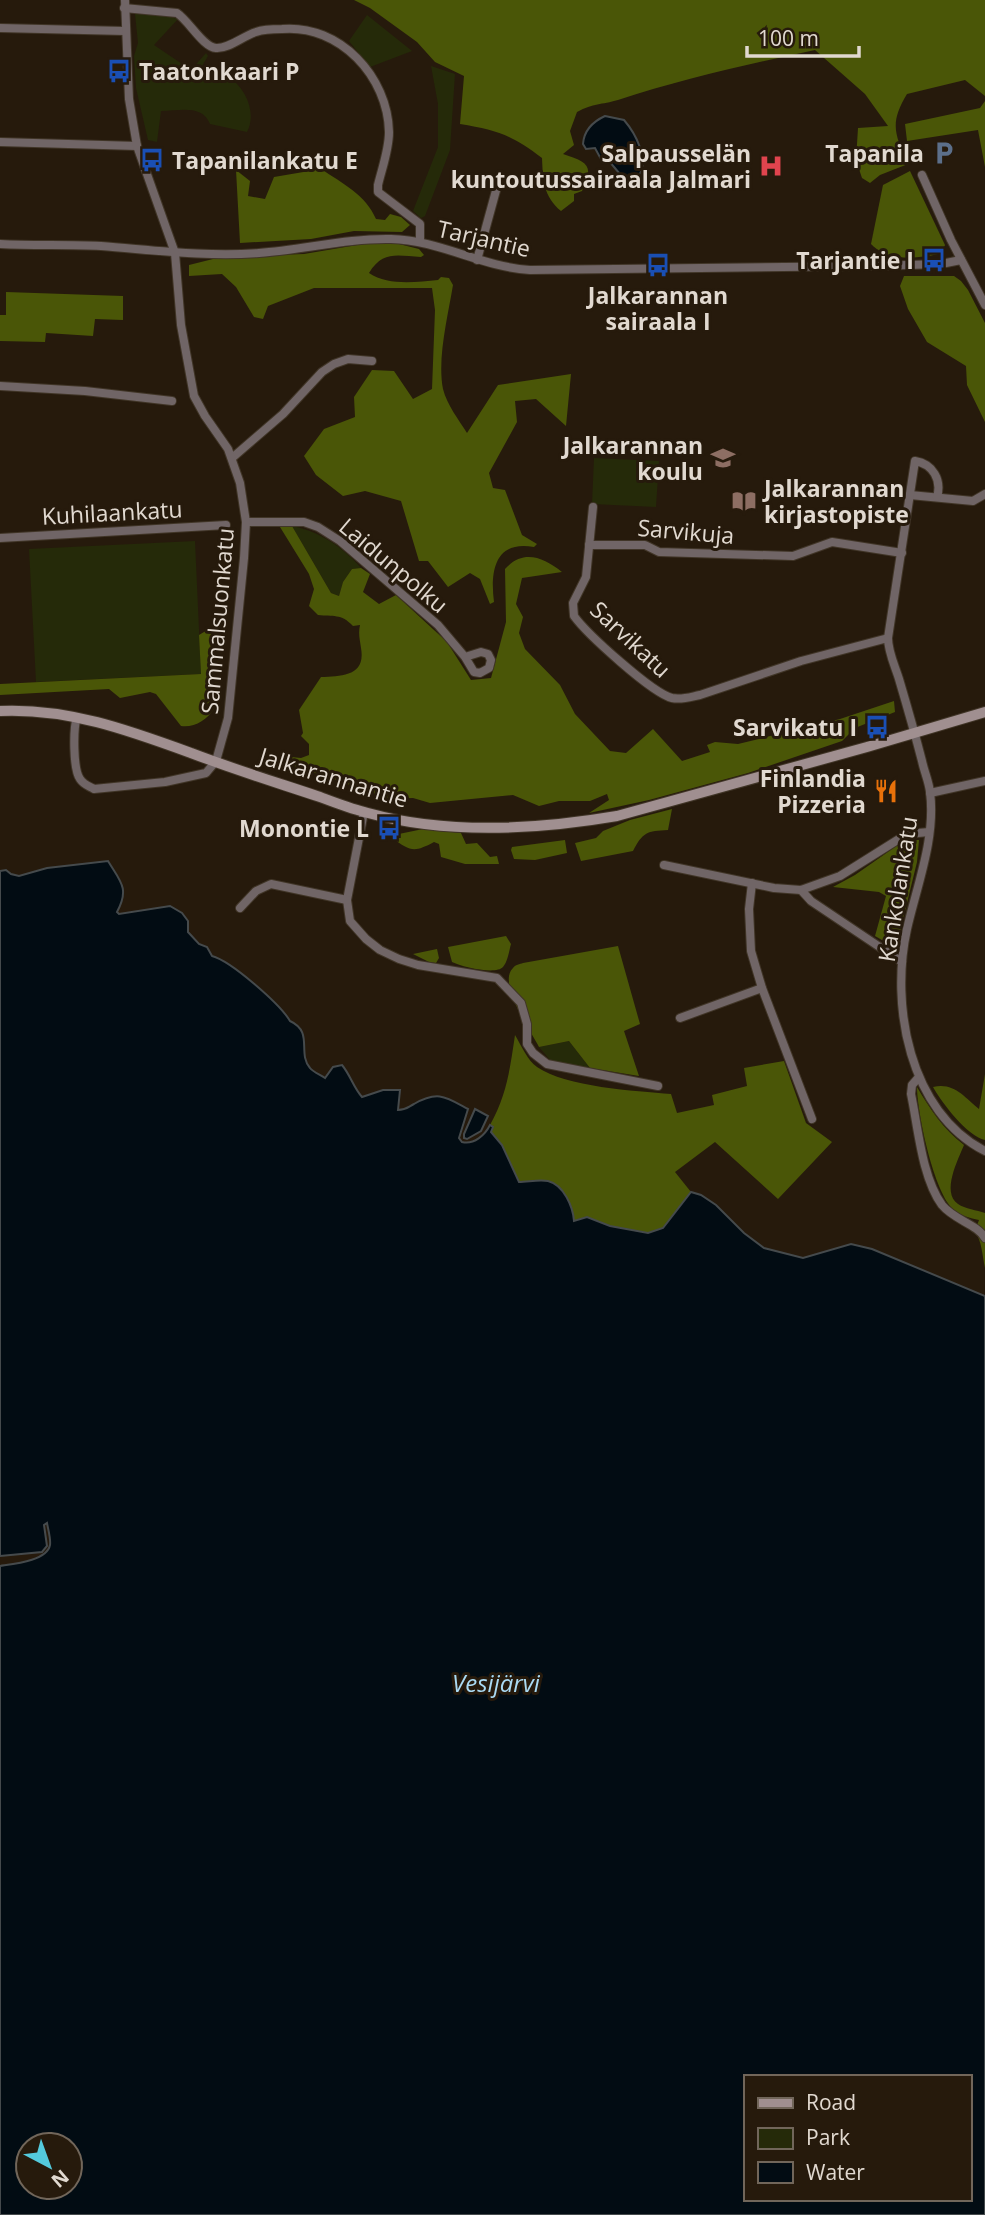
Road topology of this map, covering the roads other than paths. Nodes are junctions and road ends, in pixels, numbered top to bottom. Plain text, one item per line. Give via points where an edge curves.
1 (125, 4) edge
2 (0, 28) edge
3 (125, 32) junction
4 (0, 142) edge
5 (136, 146) junction
6 (922, 175) dead end
7 (500, 176) dead end
8 (420, 242) junction
9 (0, 244) edge
10 (174, 253) junction
11 (477, 260) junction
12 (961, 260) junction
13 (985, 305) edge
14 (372, 361) dead end
15 (0, 386) edge
16 (172, 401) dead end
17 (232, 458) junction
18 (985, 494) edge
19 (909, 495) junction
20 (937, 497) junction
21 (593, 507) dead end
22 (246, 522) junction
23 (226, 525) dead end
24 (0, 538) edge
25 (589, 545) junction
26 (902, 553) junction
27 (888, 638) junction
28 (465, 657) dead end
29 (0, 711) edge
30 (985, 712) edge
31 (76, 716) junction
32 (915, 733) junction
33 (216, 761) junction
34 (985, 781) edge
35 (930, 793) junction
36 (364, 812) junction
37 (929, 832) junction
38 (664, 865) dead end
39 (752, 883) junction
40 (801, 890) junction
41 (346, 900) junction
42 (240, 908) dead end
43 (902, 962) junction
44 (762, 988) junction
45 (680, 1018) dead end
46 (919, 1077) junction
47 (658, 1086) dead end
48 (812, 1119) dead end
49 (985, 1151) edge
50 (985, 1238) edge

1 - 3 street, Sammalsuonkatu
1 - 8 street via 177,13 205,43 216,48 257,31 286,28 316,32 357,56 373,75 388,123 378,192 420,224
2 - 3 street
3 - 5 street, Sammalsuonkatu
4 - 5 street
5 - 10 street, Sammalsuonkatu
6 - 12 street
7 - 11 street
8 - 10 street, Tarjantie via 365,239 258,253
8 - 11 street, Tarjantie
9 - 10 street, Tarjantie
10 - 17 street, Sammalsuonkatu via 194,396
11 - 12 street, Tarjantie via 512,269 581,271 914,265
12 - 13 street
14 - 17 street via 348,359 322,372
15 - 16 street
17 - 22 street, Sammalsuonkatu
18 - 20 street via 974,501
19 - 20 street
19 - 20 street via 915,461 932,468 938,480
19 - 26 street
21 - 25 street, Sarvikatu
22 - 28 street, Laidunpolku via 304,522 329,534 438,625
22 - 33 street, Sammalsuonkatu via 228,718
23 - 24 street, Kuhilaankatu
25 - 26 street, Sarvikuja via 645,544 659,552 793,556 832,542
25 - 27 street, Sarvikatu via 586,577 573,603 574,616 647,683 671,698 700,695
26 - 27 street
27 - 32 street
29 - 31 main road, Jalkarannantie
30 - 32 main road, Jalkarannantie
31 - 33 main road, Jalkarannantie
31 - 33 street via 78,776 94,789 186,778 206,773
32 - 35 street, Kankolankatu
32 - 36 main road, Jalkarannantie via 653,807 576,823 433,825
33 - 36 main road, Jalkarannantie
34 - 35 street
35 - 37 street, Kankolankatu
36 - 41 street
37 - 40 street via 907,834 840,876
37 - 43 street, Kankolankatu
38 - 39 street
39 - 40 street
39 - 44 street via 751,951
40 - 43 street
41 - 42 street via 271,884 256,891
41 - 47 street via 350,921 380,950 418,965 497,978 521,1003 527,1044 547,1064
43 - 46 street, Kankolankatu via 902,1001
44 - 45 street
44 - 48 street
46 - 49 street, Kankolankatu via 936,1107
46 - 50 street via 911,1094 930,1180 955,1218 980,1230

